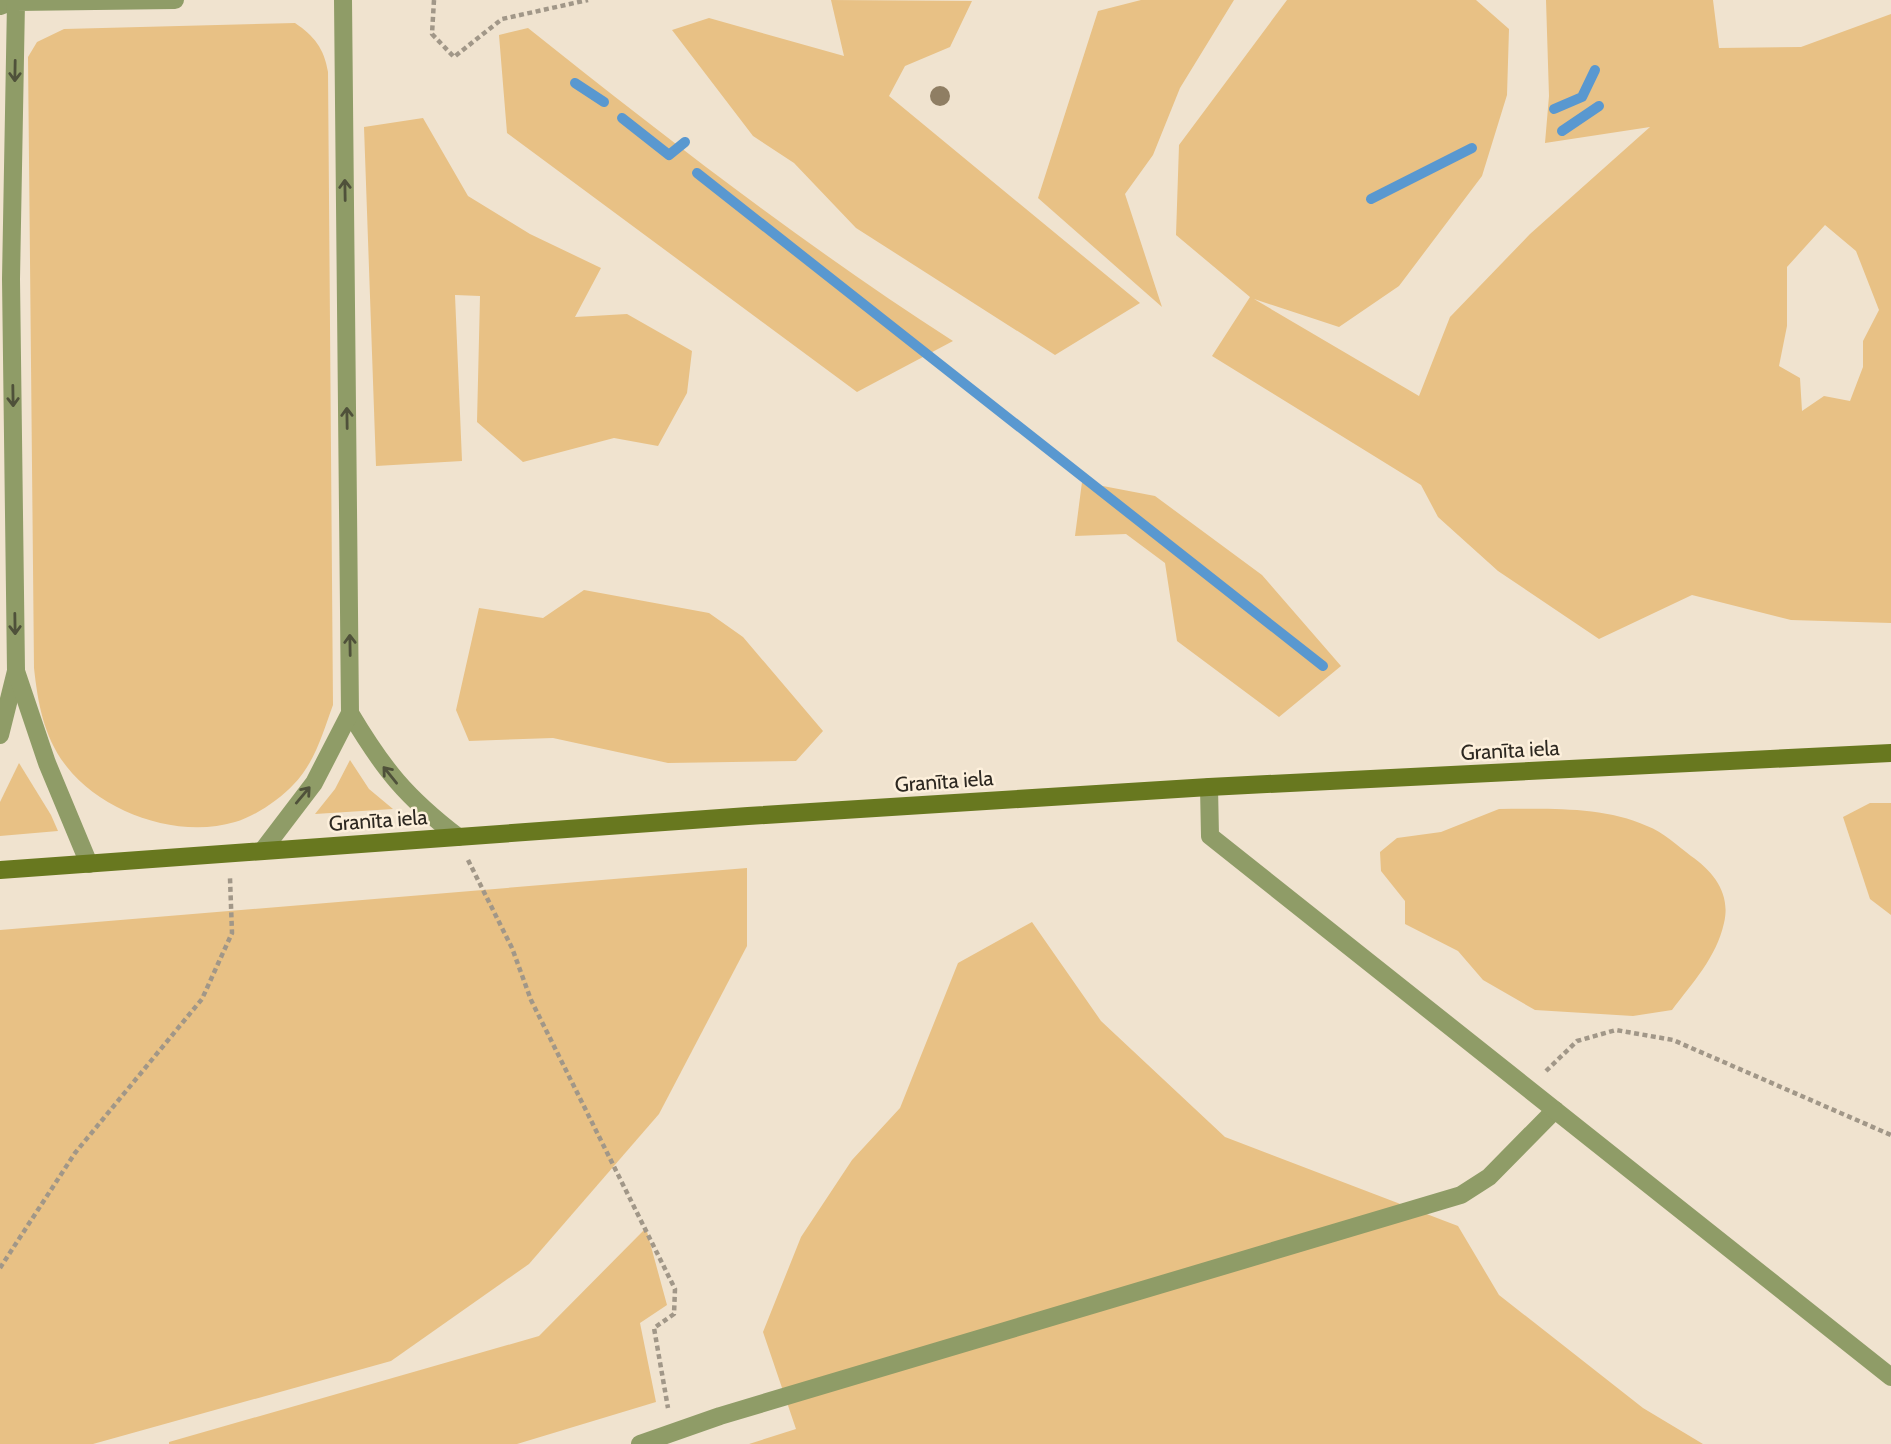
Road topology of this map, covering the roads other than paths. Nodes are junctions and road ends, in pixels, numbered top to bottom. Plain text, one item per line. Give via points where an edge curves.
1 (175, 0) edge
2 (343, 0) edge
3 (11, 3) edge
4 (6, 279) edge
5 (16, 671) junction
6 (350, 713) junction
7 (0, 735) edge
8 (1891, 753) edge
9 (1209, 788) junction
10 (458, 837) junction
11 (263, 850) junction
12 (89, 864) junction
13 (0, 870) edge
14 (1555, 1110) junction
15 (1891, 1377) edge
16 (640, 1444) edge

1 - 3 street
6 -> 2 street
3 -> 4 street
4 -> 5 street
5 - 7 street
5 - 12 street via 47,764
10 -> 6 street via 396,783
11 -> 6 street via 314,783
8 - 9 main road, Granīta iela
9 - 10 main road, Granīta iela
9 - 14 street via 1210,836
10 - 11 main road, Granīta iela
11 - 12 main road, Granīta iela
12 - 13 main road, Granīta iela
14 - 15 street
14 - 16 street via 1489,1177 1461,1195 720,1416

